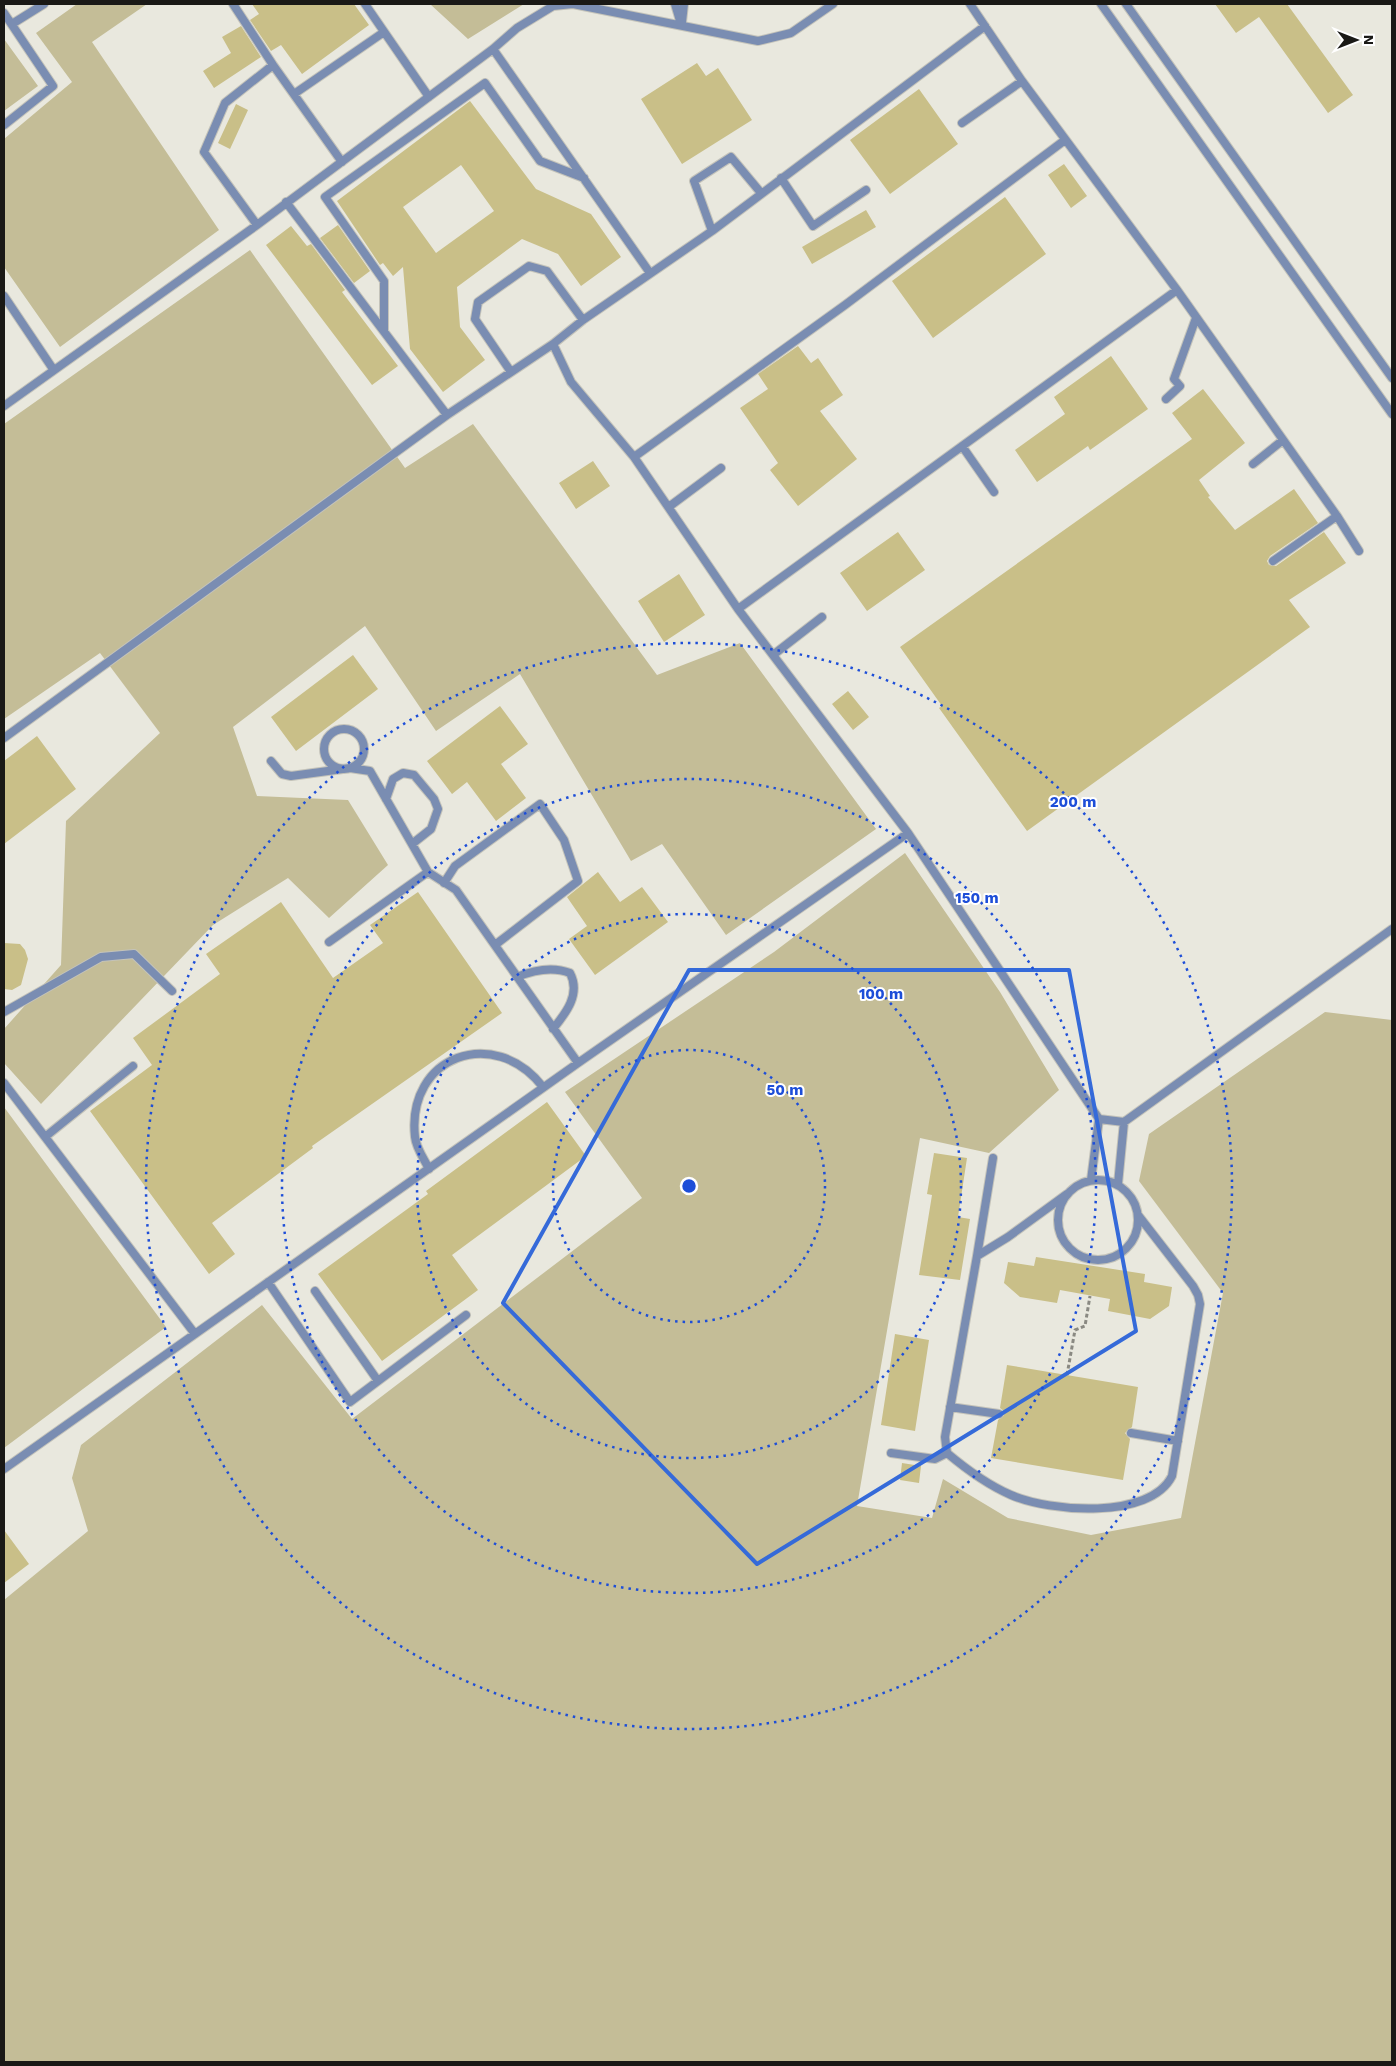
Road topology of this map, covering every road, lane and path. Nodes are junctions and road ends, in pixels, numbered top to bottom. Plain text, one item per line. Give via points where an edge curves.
1 (44, 4) edge
2 (233, 4) edge
3 (364, 4) edge
4 (675, 4) edge
5 (684, 4) edge
6 (833, 4) edge
7 (970, 4) edge
8 (1101, 4) edge
9 (1126, 4) edge
10 (4, 13) edge
11 (12, 24) junction
12 (681, 24) junction
13 (985, 26) junction
14 (384, 32) junction
15 (493, 49) junction
16 (273, 65) junction
17 (1022, 81) junction
18 (294, 94) junction
19 (429, 97) junction
20 (962, 124) dead end
21 (4, 125) edge
22 (1064, 140) junction
23 (342, 162) junction
24 (584, 178) junction
25 (781, 178) junction
26 (866, 190) dead end
27 (761, 193) junction
28 (286, 202) junction
29 (257, 225) junction
30 (712, 231) junction
31 (650, 273) junction
32 (1177, 290) junction
33 (4, 296) edge
34 (1196, 318) junction
35 (583, 320) junction
36 (384, 331) junction
37 (553, 344) junction
38 (53, 369) junction
39 (511, 372) junction
40 (1392, 378) edge
41 (1166, 399) dead end
42 (4, 406) edge
43 (1392, 414) edge
44 (447, 415) junction
45 (1283, 440) junction
46 (962, 446) junction
47 (634, 457) junction
48 (1253, 464) dead end
49 (721, 468) dead end
50 (994, 492) dead end
51 (670, 506) junction
52 (1337, 516) junction
53 (1358, 551) dead end
54 (1273, 561) dead end
55 (738, 609) junction
56 (822, 617) dead end
57 (773, 655) junction
58 (4, 738) edge
59 (272, 761) dead end
60 (350, 768) junction
61 (386, 799) junction
62 (908, 833) junction
63 (412, 844) junction
64 (428, 872) junction
65 (444, 883) junction
66 (1392, 929) edge
67 (329, 942) dead end
68 (494, 945) junction
69 (517, 977) junction
70 (172, 991) dead end
71 (4, 1012) edge
72 (554, 1029) junction
73 (578, 1063) junction
74 (133, 1066) dead end
75 (4, 1082) edge
76 (543, 1087) junction
77 (1099, 1119) junction
78 (1124, 1122) junction
79 (45, 1137) junction
80 (993, 1158) dead end
81 (429, 1169) junction
82 (1091, 1180) junction
83 (1118, 1184) junction
84 (1067, 1194) junction
85 (1138, 1215) junction
86 (977, 1256) junction
87 (268, 1282) junction
88 (315, 1291) dead end
89 (1090, 1296) dead end
90 (466, 1315) dead end
91 (195, 1334) junction
92 (1067, 1375) dead end
93 (378, 1381) junction
94 (950, 1407) junction
95 (999, 1414) dead end
96 (1131, 1433) dead end
97 (1178, 1441) junction
98 (891, 1453) dead end
99 (947, 1453) junction
100 (4, 1469) edge

1 - 11 lane
2 - 16 lane
3 - 14 lane
4 - 12 lane
5 - 12 lane
6 - 12 lane via 791,33 758,40
7 - 13 lane
8 - 43 lane
9 - 40 lane
10 - 11 lane
11 - 21 lane via 53,86
12 - 15 lane via 573,4 553,6 517,28
13 - 17 lane
13 - 25 lane
14 - 18 lane
14 - 19 lane
15 - 19 lane
15 - 24 lane
16 - 18 lane
16 - 29 lane via 225,103 204,152
17 - 20 lane
17 - 22 lane
18 - 23 lane
19 - 23 lane
22 - 32 lane
22 - 47 lane via 845,305
23 - 28 lane
24 - 31 lane
24 - 36 lane via 540,161 485,83 325,197 384,281
25 - 26 lane via 813,226
25 - 27 lane
27 - 30 lane
27 - 30 lane via 731,157 694,181
28 - 29 lane
28 - 36 lane
29 - 38 lane
30 - 31 lane
31 - 35 lane
32 - 34 lane
32 - 46 lane
33 - 38 lane
34 - 41 lane via 1174,379 1180,386
34 - 45 lane
35 - 37 lane
35 - 39 lane via 546,271 529,266 478,302 475,319
36 - 44 lane
37 - 39 lane
37 - 47 lane via 571,382
38 - 42 lane
39 - 44 lane
44 - 58 lane
45 - 48 lane
45 - 52 lane
46 - 50 lane
46 - 55 lane
47 - 51 lane
49 - 51 lane
51 - 55 lane
52 - 53 lane
52 - 54 lane
55 - 57 lane
56 - 57 lane
57 - 62 lane
59 - 60 lane via 282,774 291,776
60 - 60 lane via 331,764 324,752 327,739 337,730 355,732 363,742 360,761
60 - 61 lane via 370,771
61 - 63 lane
61 - 63 lane via 393,779 402,773 414,775 434,799 438,809 431,830
62 - 73 lane
62 - 77 lane
63 - 64 lane
64 - 65 lane
64 - 67 lane
65 - 68 lane via 456,890
65 - 68 lane via 456,866 540,804 564,840 578,881
66 - 78 lane
68 - 69 lane
69 - 72 lane
69 - 72 lane via 532,971 560,969 570,973 574,981 572,1002
70 - 71 lane via 134,954 101,957
72 - 73 lane
73 - 76 lane
74 - 79 lane
75 - 79 lane
76 - 81 lane
76 - 81 lane via 514,1060 484,1052 470,1054 432,1075 417,1105 415,1139
77 - 78 lane
77 - 82 lane
78 - 83 lane
79 - 91 lane
80 - 86 lane
81 - 87 lane
82 - 83 lane
82 - 84 lane
83 - 85 lane via 1128,1192
84 - 85 lane via 1060,1206 1059,1232 1065,1245 1087,1260 1100,1261 1125,1252 1138,1228
84 - 86 lane
85 - 97 lane via 1193,1286 1200,1304
86 - 94 lane
87 - 91 lane
87 - 93 lane via 350,1402
88 - 93 lane
89 - 92 path via 1085,1326 1075,1330
90 - 93 lane
91 - 100 lane
94 - 95 lane
94 - 99 lane via 945,1437
96 - 97 lane
97 - 99 lane via 1167,1486 1159,1493 1136,1502 1102,1508 1038,1504 1011,1495
98 - 99 lane via 935,1459

